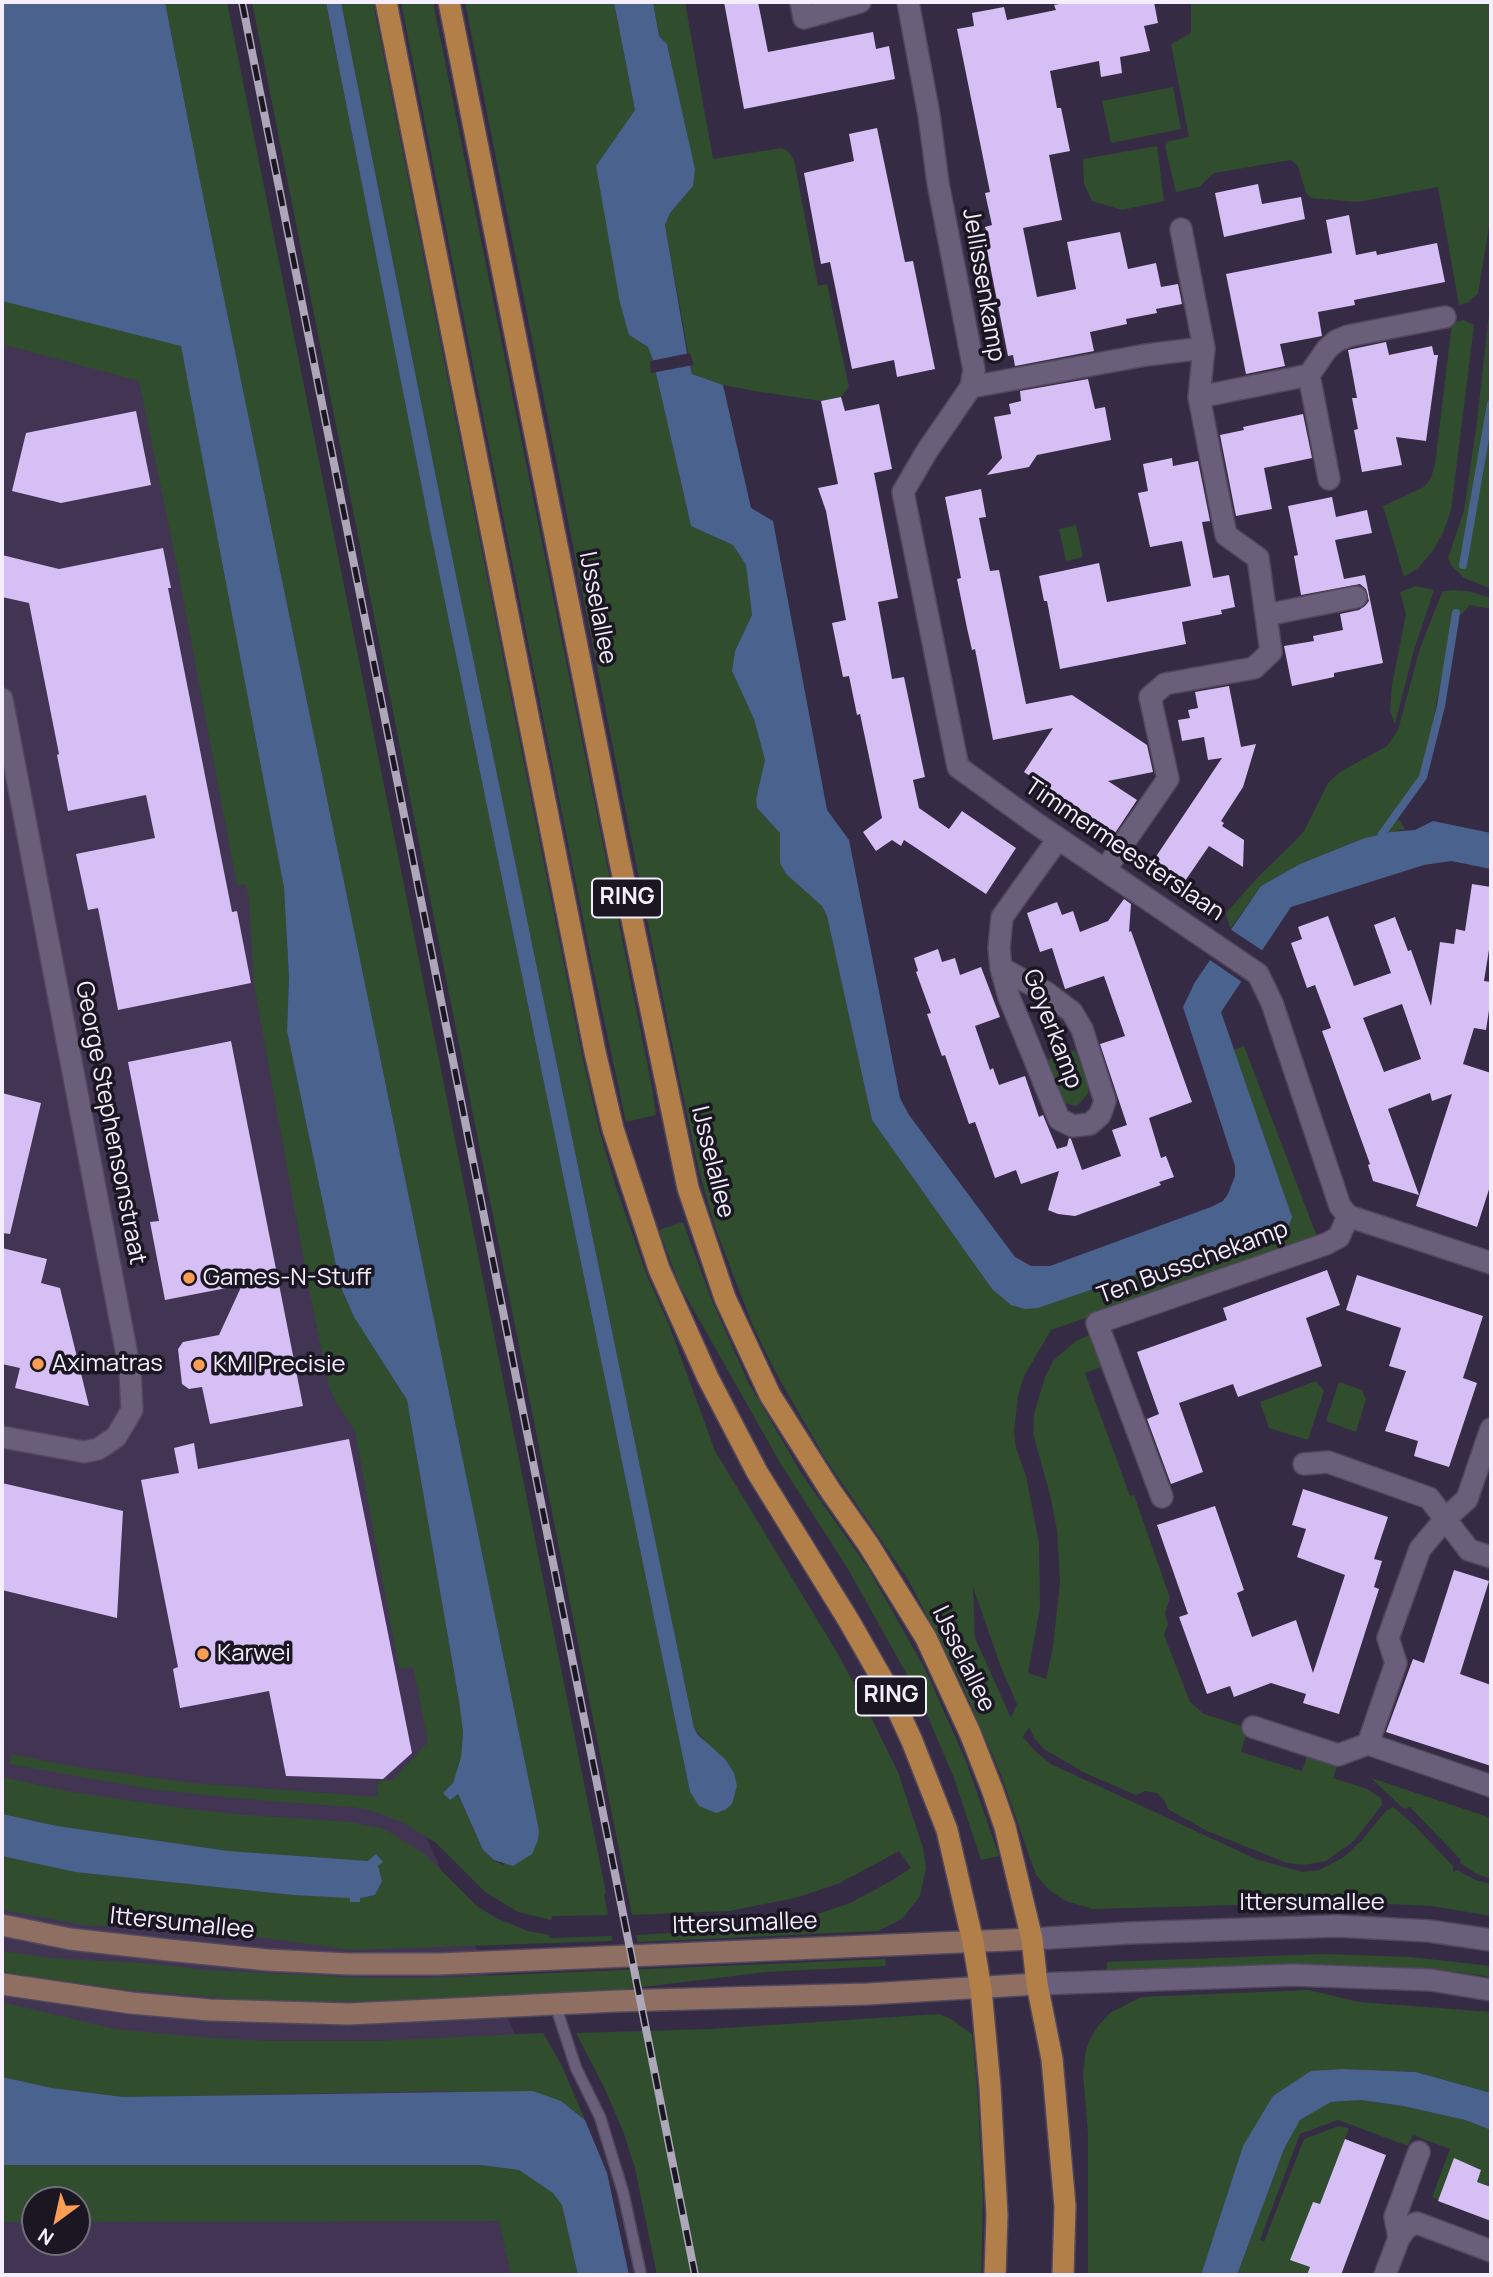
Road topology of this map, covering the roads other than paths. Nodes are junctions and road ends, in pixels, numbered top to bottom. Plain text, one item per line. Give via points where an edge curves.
1 (386, 2) edge
2 (449, 2) edge
3 (801, 2) edge
4 (860, 2) edge
5 (908, 2) edge
6 (1181, 229) dead end
7 (1445, 317) dead end
8 (1204, 348) junction
9 (1309, 375) junction
10 (971, 387) junction
11 (1199, 397) junction
12 (1329, 479) dead end
13 (1356, 597) dead end
14 (1266, 615) junction
15 (2, 699) edge
16 (1058, 839) junction
17 (1105, 870) junction
18 (1001, 968) junction
19 (1348, 1216) junction
20 (1491, 1263) edge
21 (1491, 1429) edge
22 (2, 1437) edge
23 (1304, 1464) dead end
24 (1162, 1497) dead end
25 (1446, 1518) junction
26 (1491, 1557) edge
27 (1253, 1727) dead end
28 (1368, 1744) junction
29 (1491, 1786) edge
30 (2, 1926) edge
31 (1032, 1939) junction
32 (1491, 1940) edge
33 (973, 1942) junction
34 (2, 1984) edge
35 (1037, 1984) junction
36 (981, 1989) junction
37 (1491, 1990) edge
38 (555, 2004) junction
39 (1419, 2152) dead end
40 (1399, 2238) junction
41 (1491, 2251) edge
42 (641, 2275) edge
43 (995, 2275) edge
44 (1063, 2275) edge
45 (1384, 2275) edge

1 - 33 main road, RING via 592,1038 630,1186 659,1269 708,1378 757,1472 889,1692 912,1741 947,1830
2 - 31 main road, IJsselallee / RING via 688,1188 725,1298 770,1395 899,1592 945,1678 996,1802
3 - 4 street via 804,19
5 - 10 street, Jellissenkamp via 974,370
6 - 8 street
7 - 9 street via 1348,335 1327,349
8 - 10 street, Jellissenkamp
8 - 11 street
9 - 11 street
9 - 12 street
10 - 16 street, Timmermeesterslaan via 903,492 958,767
11 - 14 street via 1226,535 1258,558
13 - 14 street
14 - 17 street via 1271,652 1254,668 1164,684 1150,698 1168,779
15 - 22 street, George Stephensonstraat via 130,1371 132,1410 116,1437 98,1449 83,1452
16 - 17 street, Timmermeesterslaan
16 - 18 street, Goyerkamp via 1002,917
17 - 19 street, Timmermeesterslaan via 1258,974 1272,1003 1340,1206
18 - 18 street, Goyerkamp via 1059,1119 1073,1126 1090,1124 1105,1101 1082,1029 1072,1012 1047,993
19 - 20 street
19 - 24 street, Ten Busschekamp via 1339,1237 1325,1244 1097,1323
21 - 25 street via 1467,1499
23 - 25 street via 1328,1462 1429,1498
25 - 26 street via 1469,1550
25 - 28 street via 1420,1549 1388,1638 1396,1663
27 - 28 street via 1338,1755
28 - 29 street
30 - 33 main road, Ittersumallee via 168,1950 349,1964
31 - 32 street, Ittersumallee via 1337,1926
31 - 33 main road, Ittersumallee
31 - 35 main road, IJsselallee / RING
33 - 36 main road, RING
34 - 38 main road via 210,2010 349,2014
35 - 36 main road
35 - 37 street via 1293,1975 1431,1980
35 - 44 main road, IJsselallee / RING via 1052,2059 1064,2193
36 - 38 main road
36 - 43 main road, RING via 996,2202
38 - 42 lane via 624,2192
39 - 40 street via 1395,2217
40 - 41 street via 1417,2223
40 - 45 street

